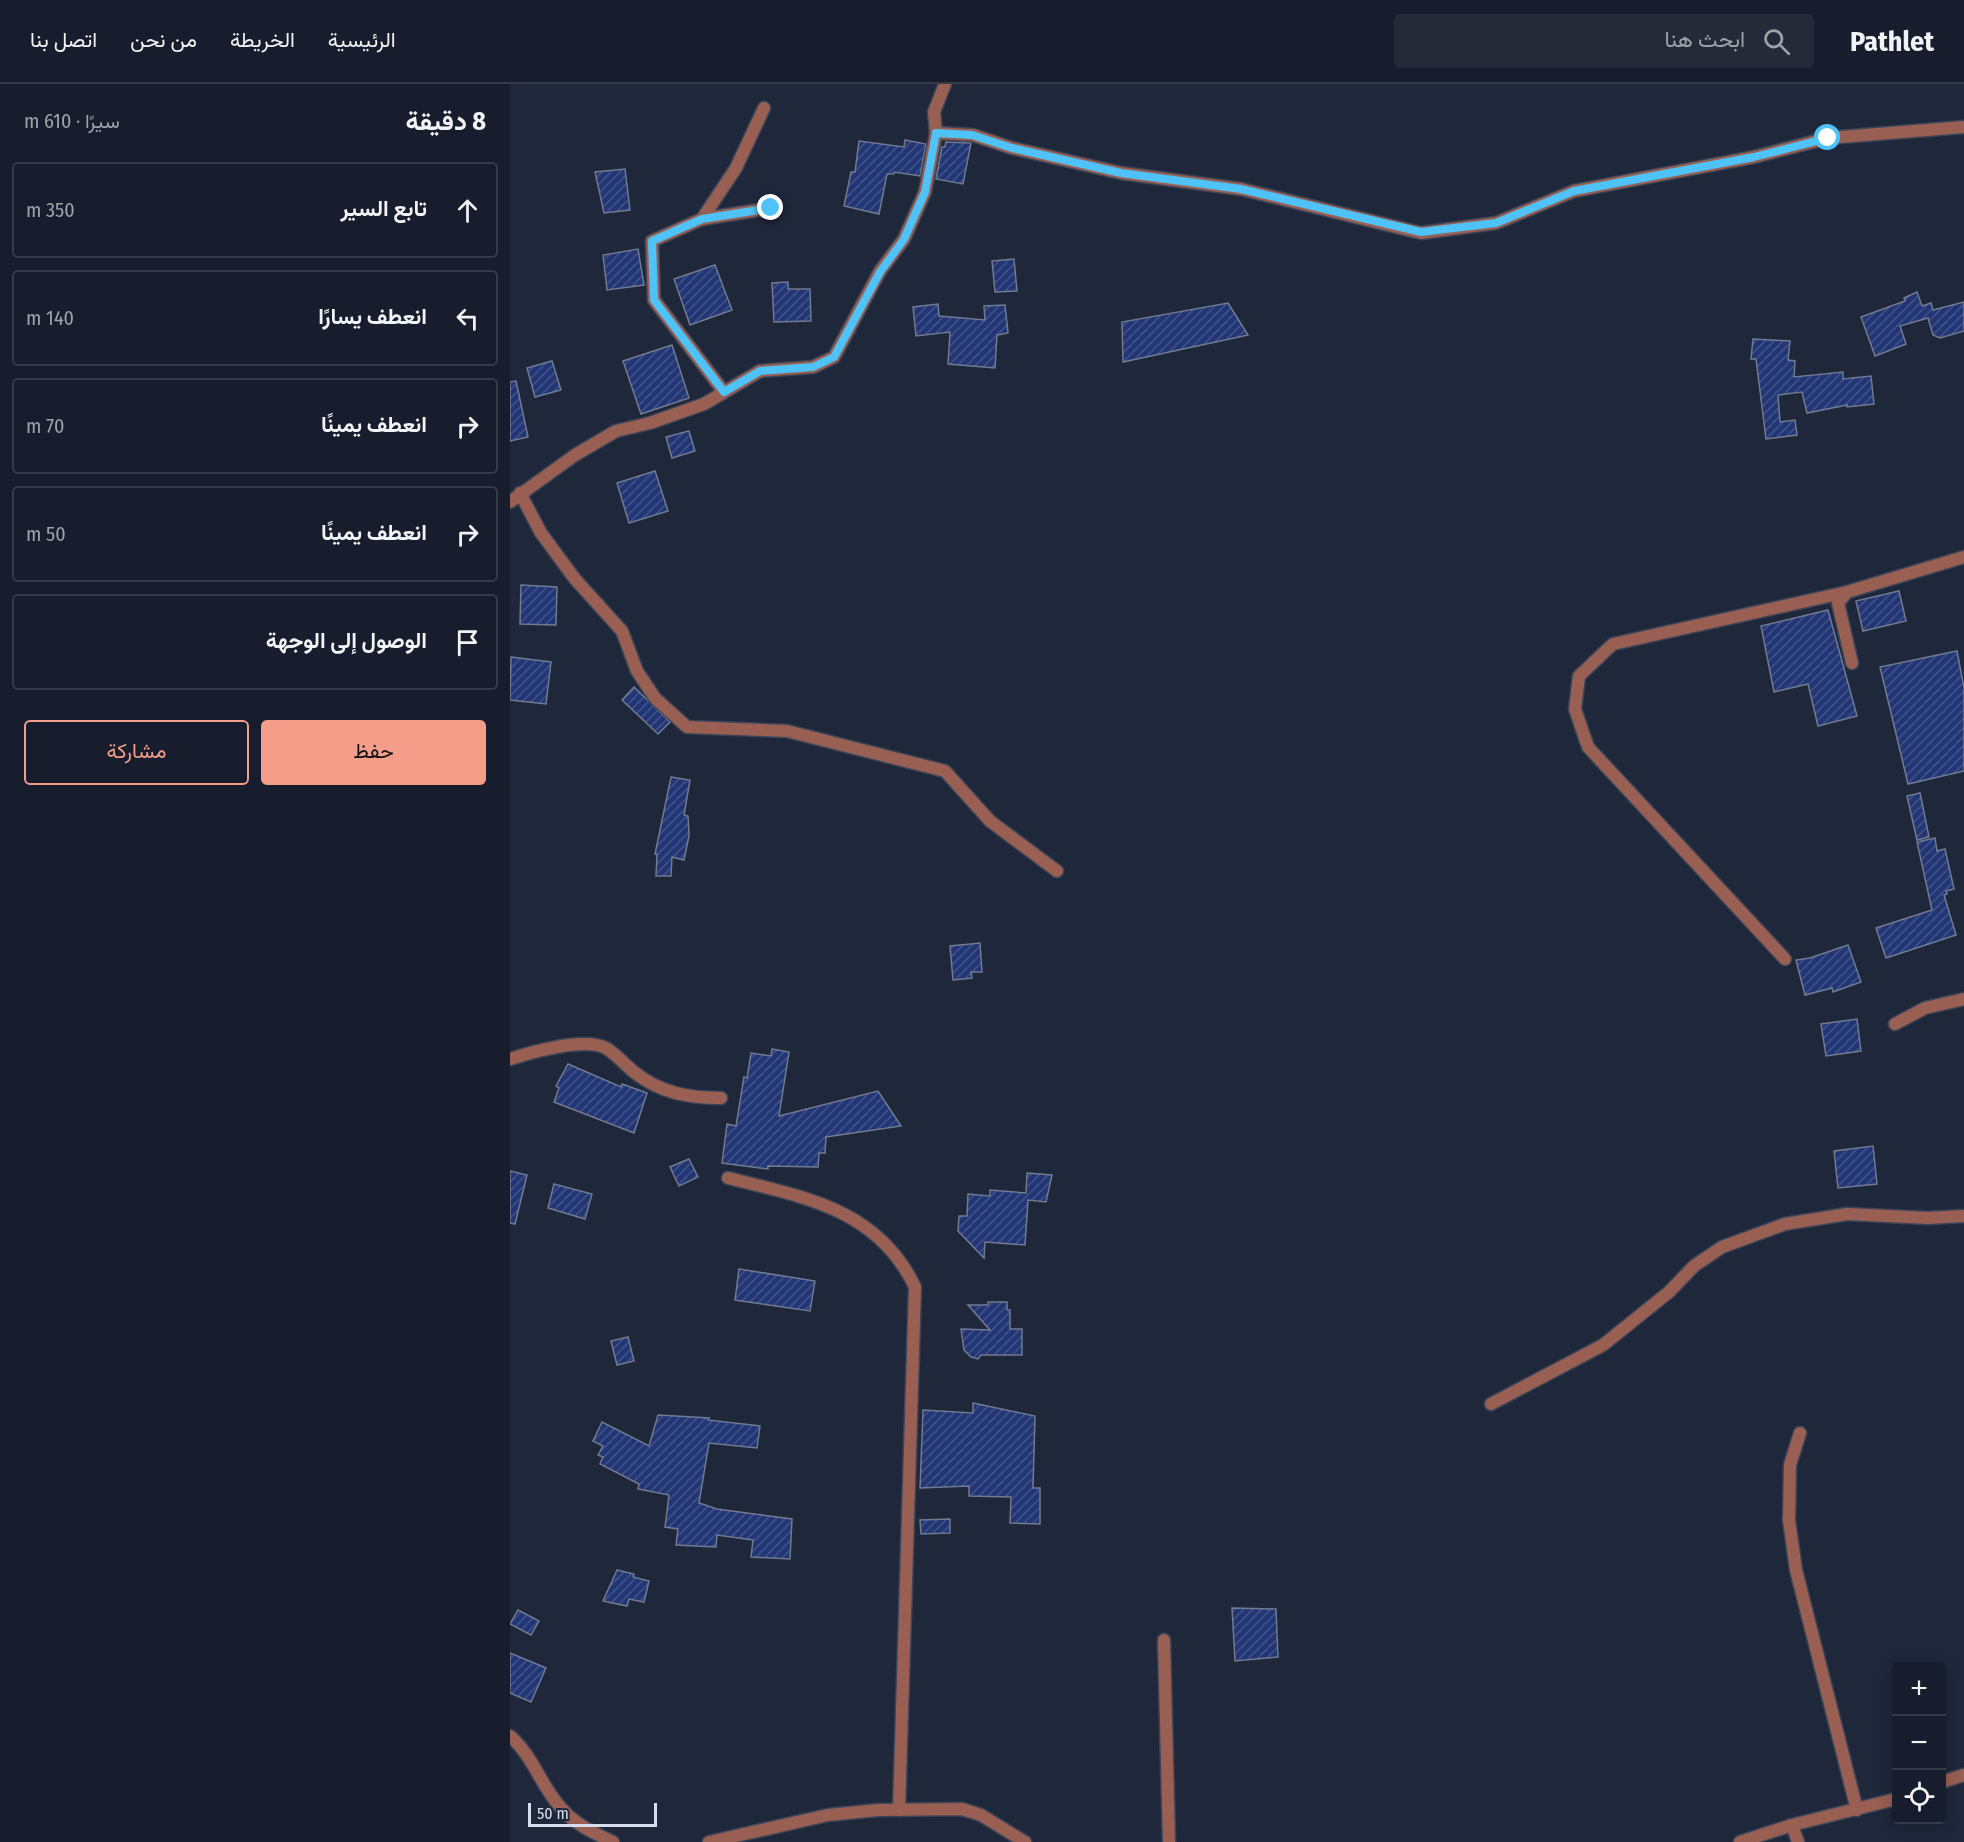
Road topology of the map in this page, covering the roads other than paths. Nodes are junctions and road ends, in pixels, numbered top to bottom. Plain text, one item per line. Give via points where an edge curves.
1 (945, 84) edge
2 (764, 108) dead end
3 (1964, 127) edge
4 (936, 133) junction
5 (771, 208) dead end
6 (702, 219) junction
7 (724, 392) junction
8 (520, 493) junction
9 (510, 502) edge
10 (1964, 557) edge
11 (1847, 592) junction
12 (1852, 663) dead end
13 (1057, 871) dead end
14 (1785, 959) dead end
15 (1964, 999) edge
16 (1894, 1024) dead end
17 (510, 1059) edge
18 (721, 1098) dead end
19 (728, 1178) dead end
20 (1964, 1216) edge
21 (1491, 1404) dead end
22 (1800, 1433) dead end
23 (1164, 1640) dead end
24 (510, 1736) edge
25 (1964, 1774) edge
26 (1946, 1780) edge
27 (1892, 1800) edge
28 (899, 1810) junction
29 (1857, 1810) junction
30 (1792, 1825) junction
31 (613, 1842) edge
32 (709, 1842) edge
33 (1025, 1842) edge
34 (1169, 1842) edge
35 (1740, 1842) edge
36 (1798, 1842) edge

1 - 4 street via 934,112
2 - 6 street via 736,168
3 - 4 street via 1828,138 1754,157 1574,191 1496,223 1421,232 1241,189 1121,173 972,135
4 - 7 street via 925,192 904,239 880,272 834,357 813,367 760,371
5 - 6 street
6 - 7 street via 652,241 654,300
7 - 8 street via 704,404 616,431
8 - 9 street
8 - 13 street via 541,533 575,579 622,631 637,671 655,698 687,727 788,731 945,771 990,820
10 - 11 street
11 - 12 street via 1838,603
11 - 14 street via 1612,644 1579,676 1575,709 1588,747
15 - 16 street via 1925,1008
17 - 18 street via 535,1051 581,1045 605,1048 646,1081 665,1090 693,1098
19 - 28 street via 804,1197 854,1217 891,1247 915,1287
20 - 21 street via 1847,1214 1785,1224 1722,1247 1694,1266 1669,1292 1603,1345
22 - 29 street via 1790,1465 1789,1520 1794,1560
23 - 34 street
24 - 31 street via 531,1758 562,1809 584,1829
25 - 26 street
27 - 29 street
28 - 32 street via 828,1815
28 - 33 street via 962,1809 981,1815
29 - 30 street
30 - 35 street
30 - 36 street

